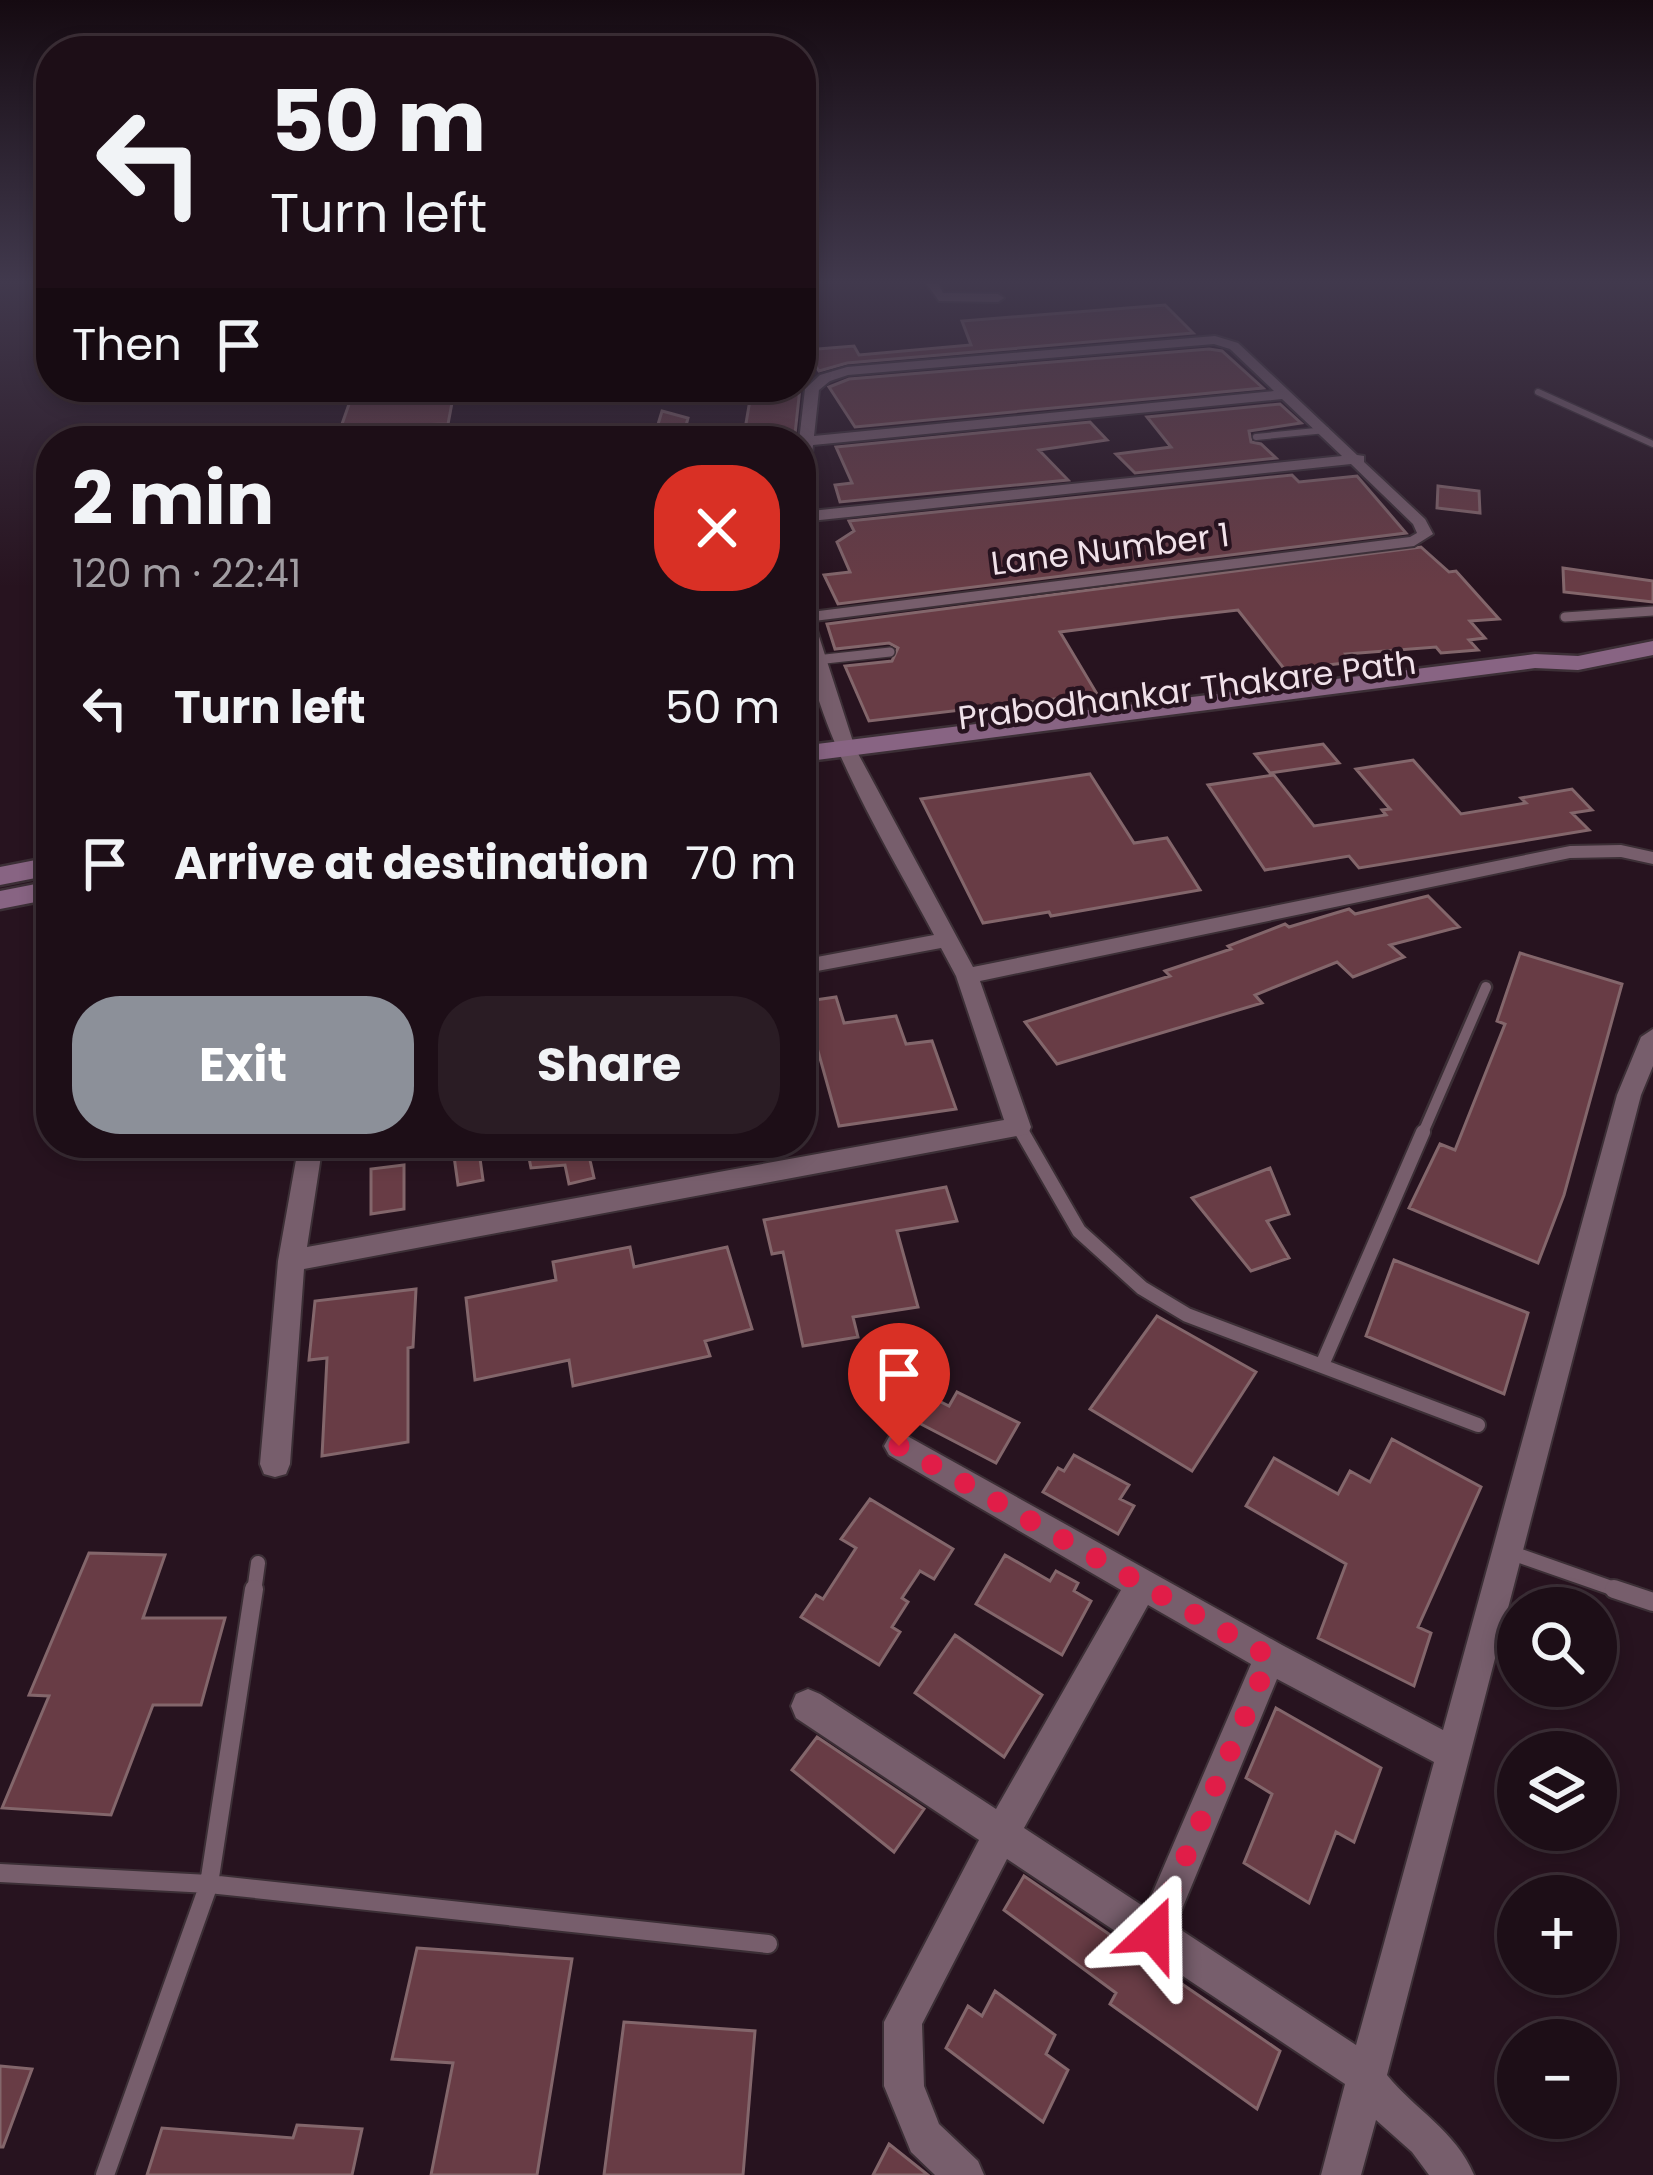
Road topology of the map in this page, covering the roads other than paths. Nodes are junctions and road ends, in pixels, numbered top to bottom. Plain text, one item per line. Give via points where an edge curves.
1 (1277, 384) edge
2 (1538, 392) dead end
3 (1287, 394) junction
4 (1326, 430) junction
5 (1256, 437) dead end
6 (816, 440) edge
7 (1653, 444) edge
8 (1359, 459) junction
9 (816, 515) edge
10 (1653, 610) edge
11 (816, 615) edge
12 (1565, 617) dead end
13 (1653, 648) edge
14 (890, 652) dead end
15 (816, 660) joint
16 (816, 755) edge
17 (851, 758) junction
18 (816, 771) edge
19 (1653, 858) edge
20 (36, 869) edge
21 (0, 876) edge
22 (36, 893) edge
23 (0, 900) edge
24 (947, 940) junction
25 (816, 964) edge
26 (967, 976) junction
27 (1486, 987) dead end
28 (1653, 1037) edge
29 (1018, 1126) junction
30 (308, 1158) edge
31 (291, 1261) junction
32 (1322, 1364) junction
33 (1478, 1425) dead end
34 (899, 1446) dead end
35 (275, 1465) dead end
36 (1508, 1551) junction
37 (258, 1563) dead end
38 (1142, 1584) junction
39 (1653, 1602) edge
40 (1270, 1657) junction
41 (808, 1706) dead end
42 (1454, 1754) junction
43 (1001, 1834) junction
44 (0, 1873) edge
45 (208, 1884) junction
46 (1153, 1934) junction
47 (768, 1944) dead end
48 (1367, 2080) junction
49 (105, 2175) edge
50 (964, 2175) edge
51 (1341, 2175) edge
52 (1454, 2175) edge

1 - 3 street
2 - 7 lane
3 - 4 street
3 - 6 street
4 - 5 lane
4 - 8 street
8 - 9 street
8 - 11 street, Lane Number 1 via 1425,534 1414,542
10 - 12 lane
13 - 17 main road, Prabodhankar Thakare Path via 1578,663 1553,680
14 - 15 lane
15 - 17 street
16 - 17 main road, Prabodhankar Thakare Path
17 - 18 main road, Prabodhankar Thakare Path
17 - 24 street
19 - 26 street via 1570,852
20 - 21 main road
22 - 23 main road
24 - 25 street
24 - 26 street
26 - 29 street
27 - 32 lane
28 - 36 street via 1629,1095
29 - 31 street
29 - 32 lane via 1079,1231 1142,1288 1187,1315
30 - 31 street
31 - 35 street
32 - 33 lane
34 - 38 street
36 - 39 lane
36 - 42 street
37 - 45 lane
38 - 40 street
38 - 43 street
40 - 42 street
40 - 46 street
41 - 43 street
42 - 48 street
43 - 46 street
43 - 50 street via 903,2022 904,2086 925,2138
44 - 45 lane
45 - 47 lane
45 - 49 lane
46 - 48 street
48 - 51 street
48 - 52 street

